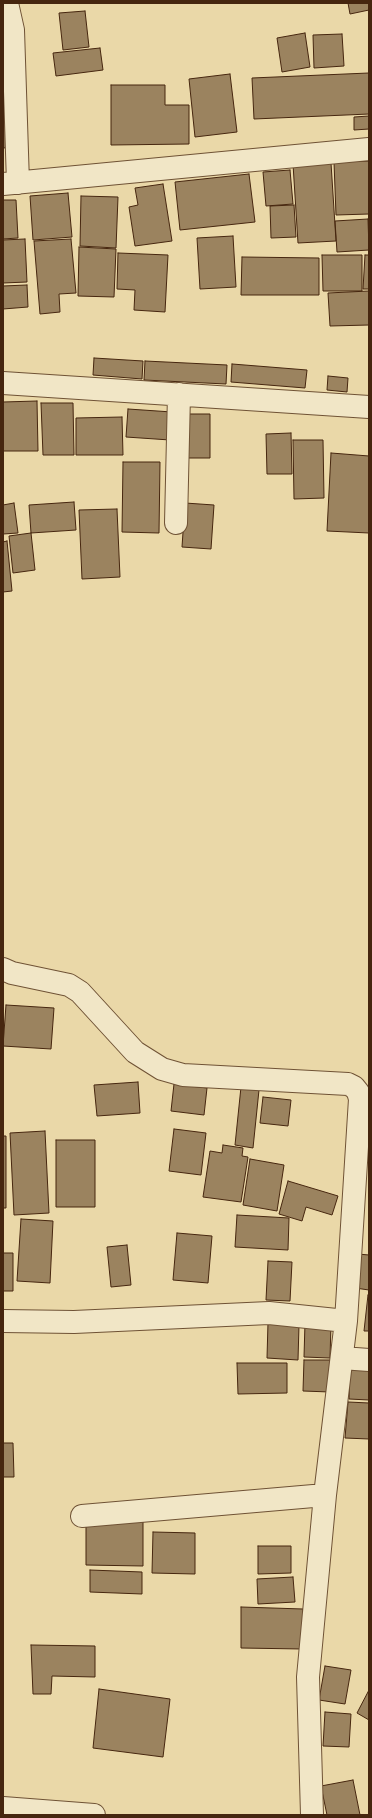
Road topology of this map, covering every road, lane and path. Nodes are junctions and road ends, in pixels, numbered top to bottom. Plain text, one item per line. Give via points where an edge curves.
1 (7, 3) edge
2 (369, 149) edge
3 (10, 183) edge
4 (3, 383) edge
5 (179, 394) junction
6 (369, 407) edge
7 (176, 523) dead end
8 (3, 969) edge
9 (3, 1321) edge
10 (346, 1321) junction
11 (342, 1358) junction
12 (369, 1360) edge
13 (325, 1495) junction
14 (82, 1516) dead end
15 (3, 1808) edge
16 (94, 1815) edge
17 (312, 1815) edge

1 - 3 street via 12,30
2 - 3 street
4 - 5 street
5 - 6 street
5 - 7 street
8 - 10 street via 69,985 80,992 135,1052 162,1069 183,1075 348,1084 354,1087 360,1099
9 - 10 street via 74,1322 269,1314
10 - 11 street
11 - 12 street
11 - 13 street
13 - 14 street
13 - 17 street via 308,1677
15 - 16 street

